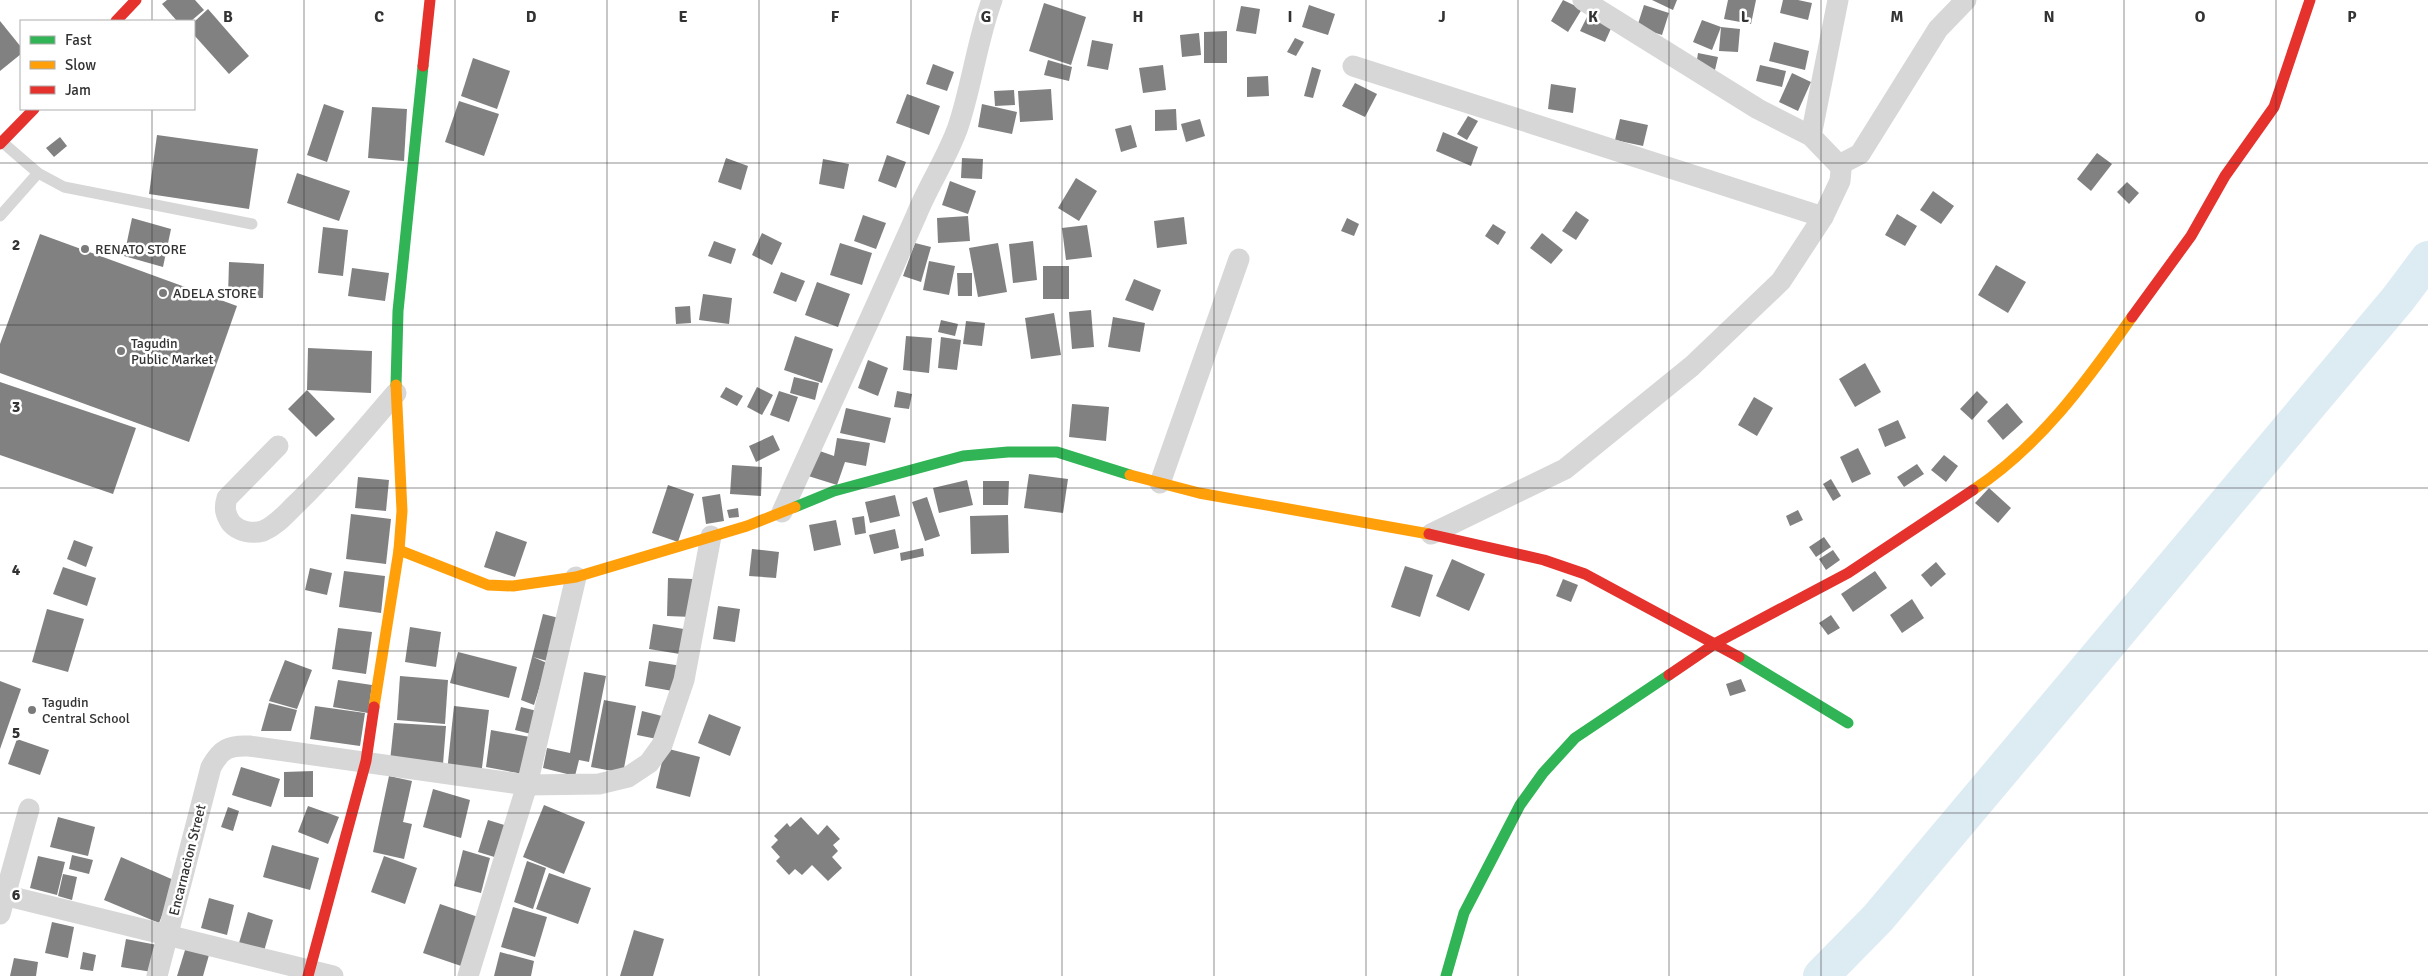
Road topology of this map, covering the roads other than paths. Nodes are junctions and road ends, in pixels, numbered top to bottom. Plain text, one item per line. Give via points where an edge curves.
1 (136, 0) edge
2 (430, 0) edge
3 (992, 0) edge
4 (1583, 0) edge
5 (1838, 0) edge
6 (1966, 0) edge
7 (2310, 0) edge
8 (117, 20) edge
9 (1353, 66) dead end
10 (33, 110) edge
11 (1812, 136) junction
12 (1, 143) edge
13 (1839, 165) junction
14 (38, 173) junction
15 (0, 216) edge
16 (1822, 217) junction
17 (252, 224) dead end
18 (1239, 258) dead end
19 (396, 393) junction
20 (278, 446) dead end
21 (1160, 483) junction
22 (782, 512) junction
23 (1430, 534) junction
24 (711, 536) junction
25 (400, 550) junction
26 (576, 578) junction
27 (1716, 643) junction
28 (1848, 723) dead end
29 (366, 761) junction
30 (528, 784) junction
31 (29, 809) dead end
32 (2, 905) edge
33 (168, 936) junction
34 (309, 973) edge
35 (157, 976) edge
36 (334, 976) edge
37 (468, 976) edge
38 (1446, 976) edge

1 - 8 main road
2 - 19 main road via 398,311
3 - 22 street via 981,30 975,67 957,129
4 - 11 street via 1758,109
5 - 11 street
6 - 13 street via 1938,30 1860,154
7 - 27 main road via 2274,107 2225,176 2191,236 2087,380 2042,434 1990,479 1848,573
9 - 16 street
10 - 12 main road
11 - 13 street
12 - 14 lane
13 - 16 street via 1840,180
14 - 15 lane
14 - 17 lane via 64,187
16 - 23 street via 1781,281 1692,366 1565,470
18 - 21 street
19 - 20 street via 309,492 275,524 262,531 239,530 227,516 224,507 228,498
19 - 25 main road via 402,511
21 - 22 main road via 1057,452 1008,452 963,456 894,473 834,491
21 - 23 main road via 1199,493
22 - 24 main road
23 - 27 main road via 1544,560 1584,574
24 - 26 main road
24 - 30 street via 684,680 662,745 649,763 628,777 599,784
25 - 26 main road via 488,586
25 - 29 main road
26 - 30 street
27 - 28 main road
27 - 38 main road via 1576,738 1543,773 1520,806 1464,914
29 - 30 street
29 - 33 street, Encarnacion Street via 249,746 224,748 211,767
29 - 34 main road
30 - 37 street
31 - 32 street
32 - 33 street
33 - 34 street
33 - 35 street, Encarnacion Street
34 - 36 street

